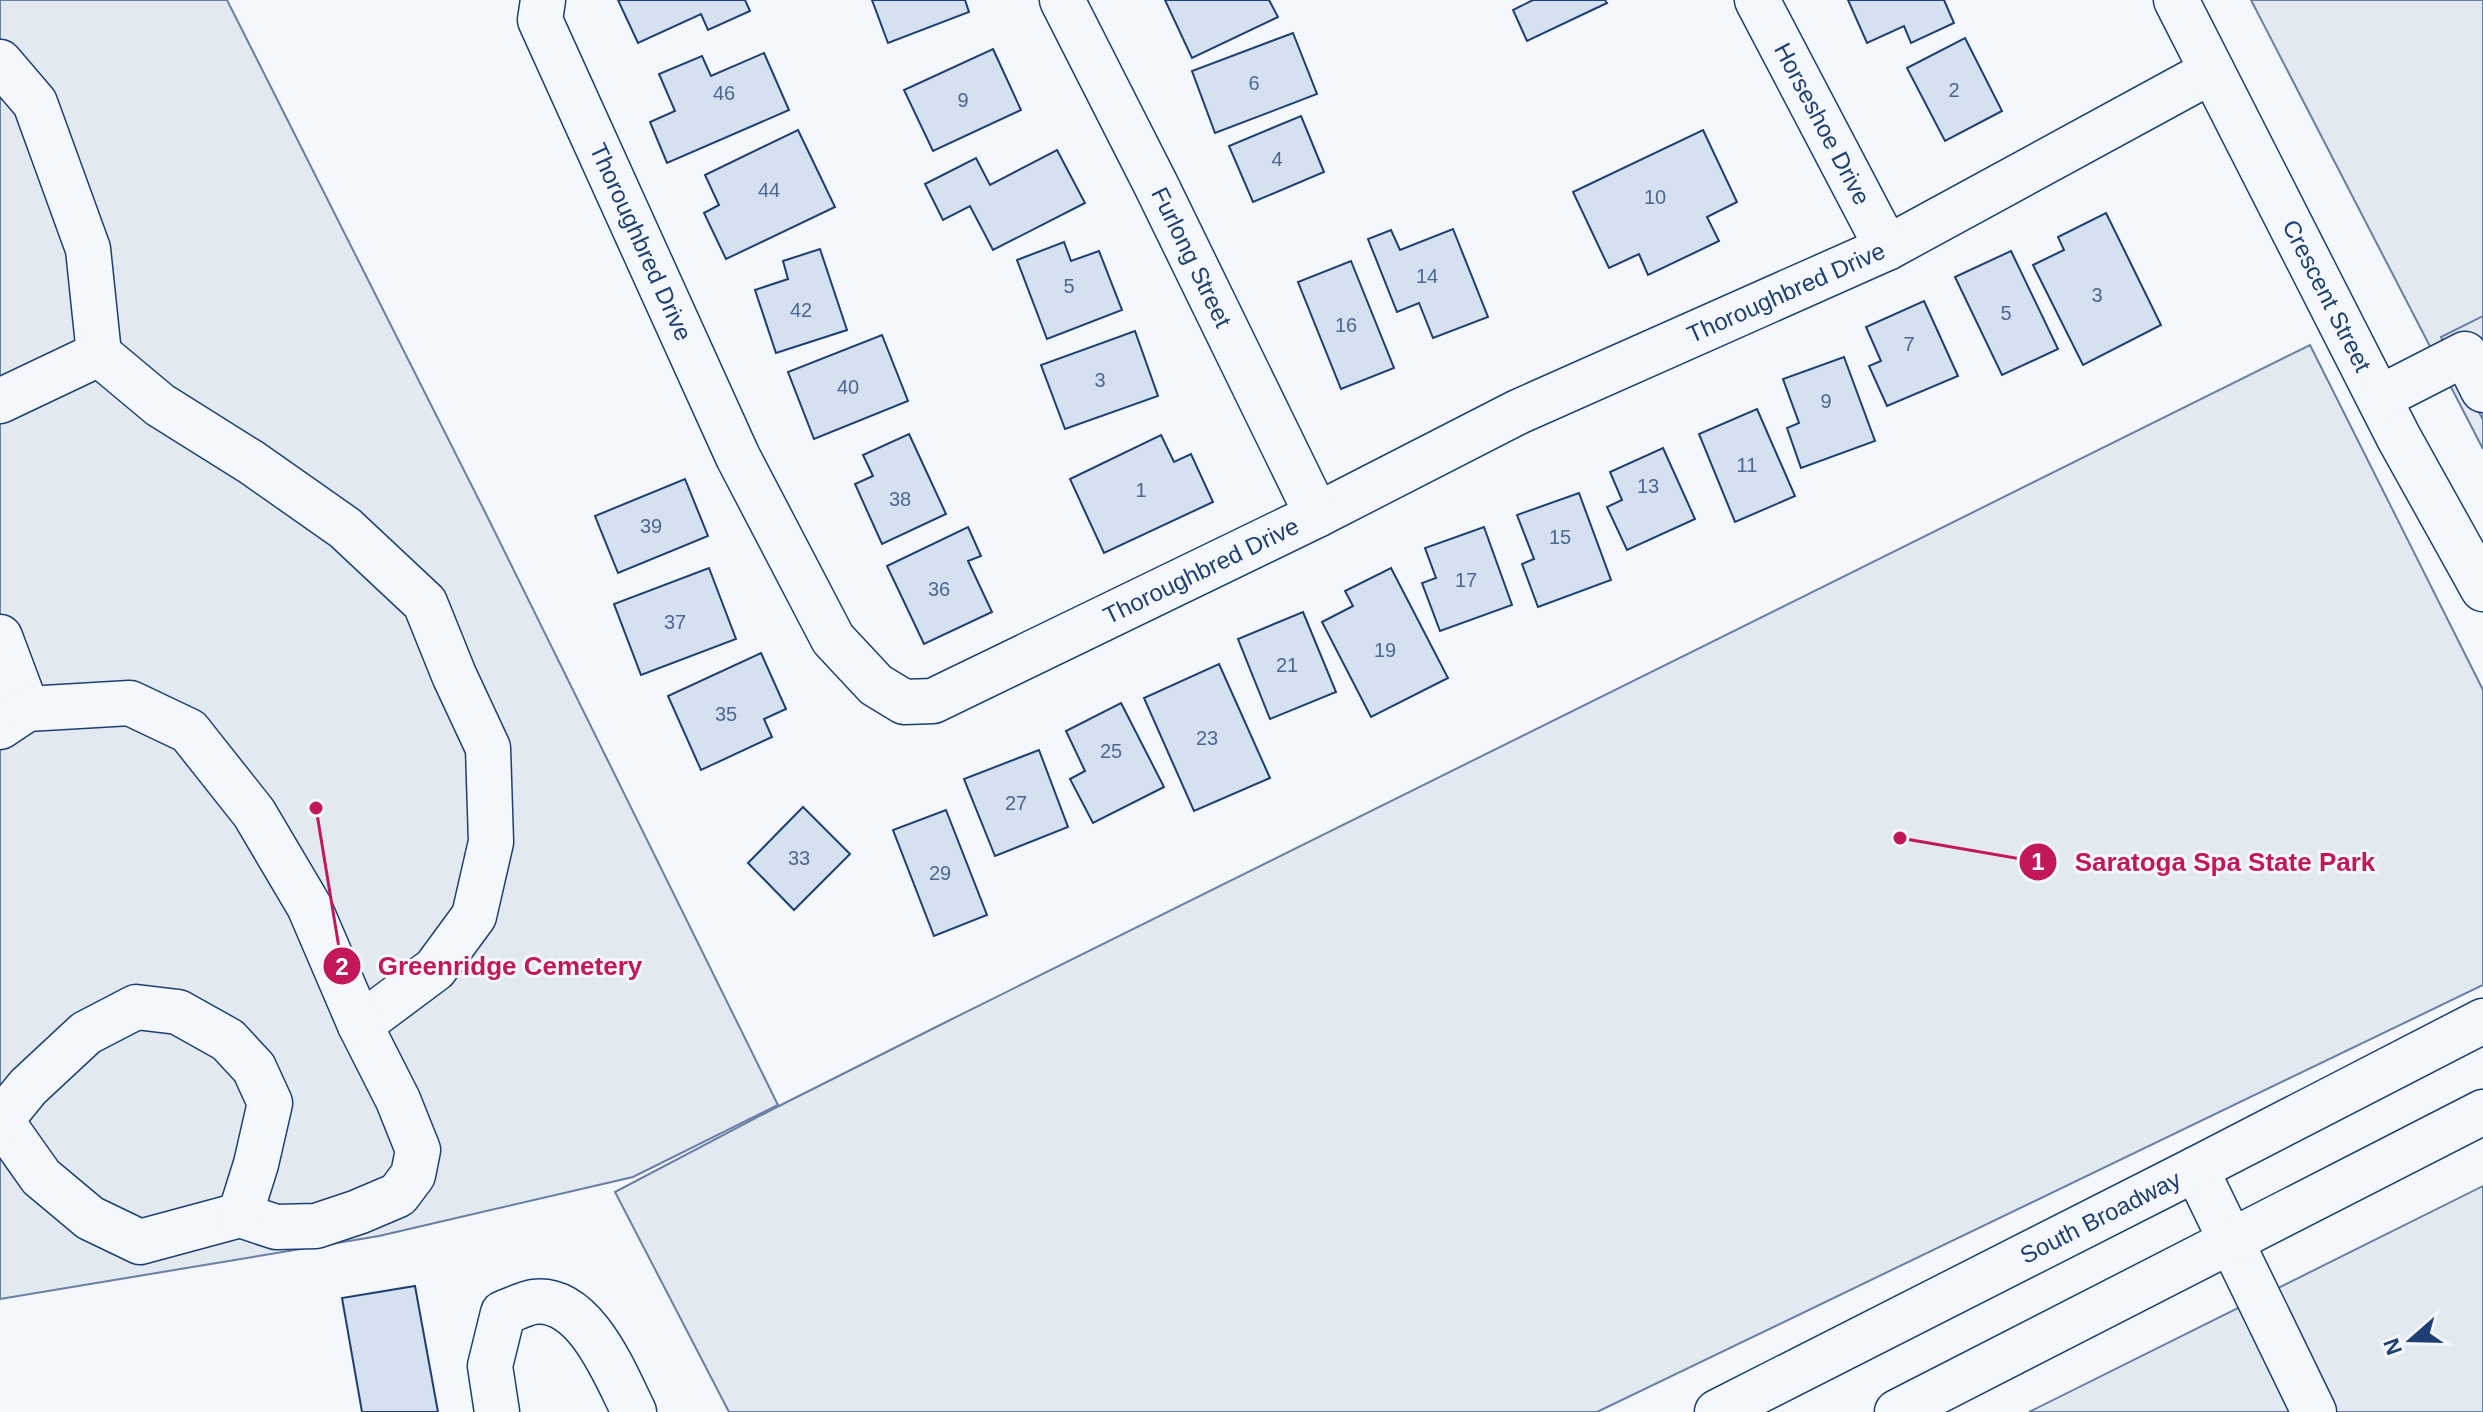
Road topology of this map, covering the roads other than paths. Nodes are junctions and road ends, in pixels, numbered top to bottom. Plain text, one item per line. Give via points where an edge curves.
1 (543, 0) edge
2 (1062, 0) edge
3 (1757, 0) edge
4 (2176, 0) edge
5 (0, 62) edge
6 (2212, 71) junction
7 (1887, 248) junction
8 (99, 354) junction
9 (2483, 390) edge
10 (2379, 398) junction
11 (0, 401) edge
12 (1317, 515) junction
13 (2483, 589) edge
14 (0, 637) edge
15 (13, 718) edge
16 (2483, 1021) edge
17 (360, 1025) junction
18 (2483, 1112) edge
19 (1, 1117) edge
20 (2196, 1169) junction
21 (240, 1215) junction
22 (2231, 1240) junction
23 (497, 1412) edge
24 (634, 1412) edge
25 (1717, 1412) edge
26 (1897, 1412) edge
27 (2314, 1412) edge

1 - 12 street, Thoroughbred Drive via 540,20 738,457 833,639 876,685 904,702 933,701
2 - 12 street, Furlong Street
3 - 7 street, Horseshoe Drive
4 - 6 street, Crescent Street
5 - 8 street via 35,103 88,249
6 - 7 street, Thoroughbred Drive
6 - 10 street, Crescent Street
7 - 12 street, Thoroughbred Drive via 1518,412
8 - 11 street
8 - 17 street via 160,405 345,528 425,603 488,748 491,842 474,916 435,969
9 - 10 street via 2465,354
10 - 13 street, Crescent Street
14 - 15 street
15 - 17 street via 130,703 189,731 254,813 309,906
16 - 20 street, South Broadway
17 - 21 street via 418,1150 413,1175 398,1195 316,1226 276,1227
18 - 22 street
19 - 21 street via 41,1177 90,1218 140,1242
19 - 21 street via 86,1033 136,1007 178,1012 228,1040 254,1068 270,1103
20 - 22 street
20 - 25 street, South Broadway
22 - 26 street
22 - 27 street
23 - 24 street via 490,1366 503,1313 533,1302 561,1305 589,1329

